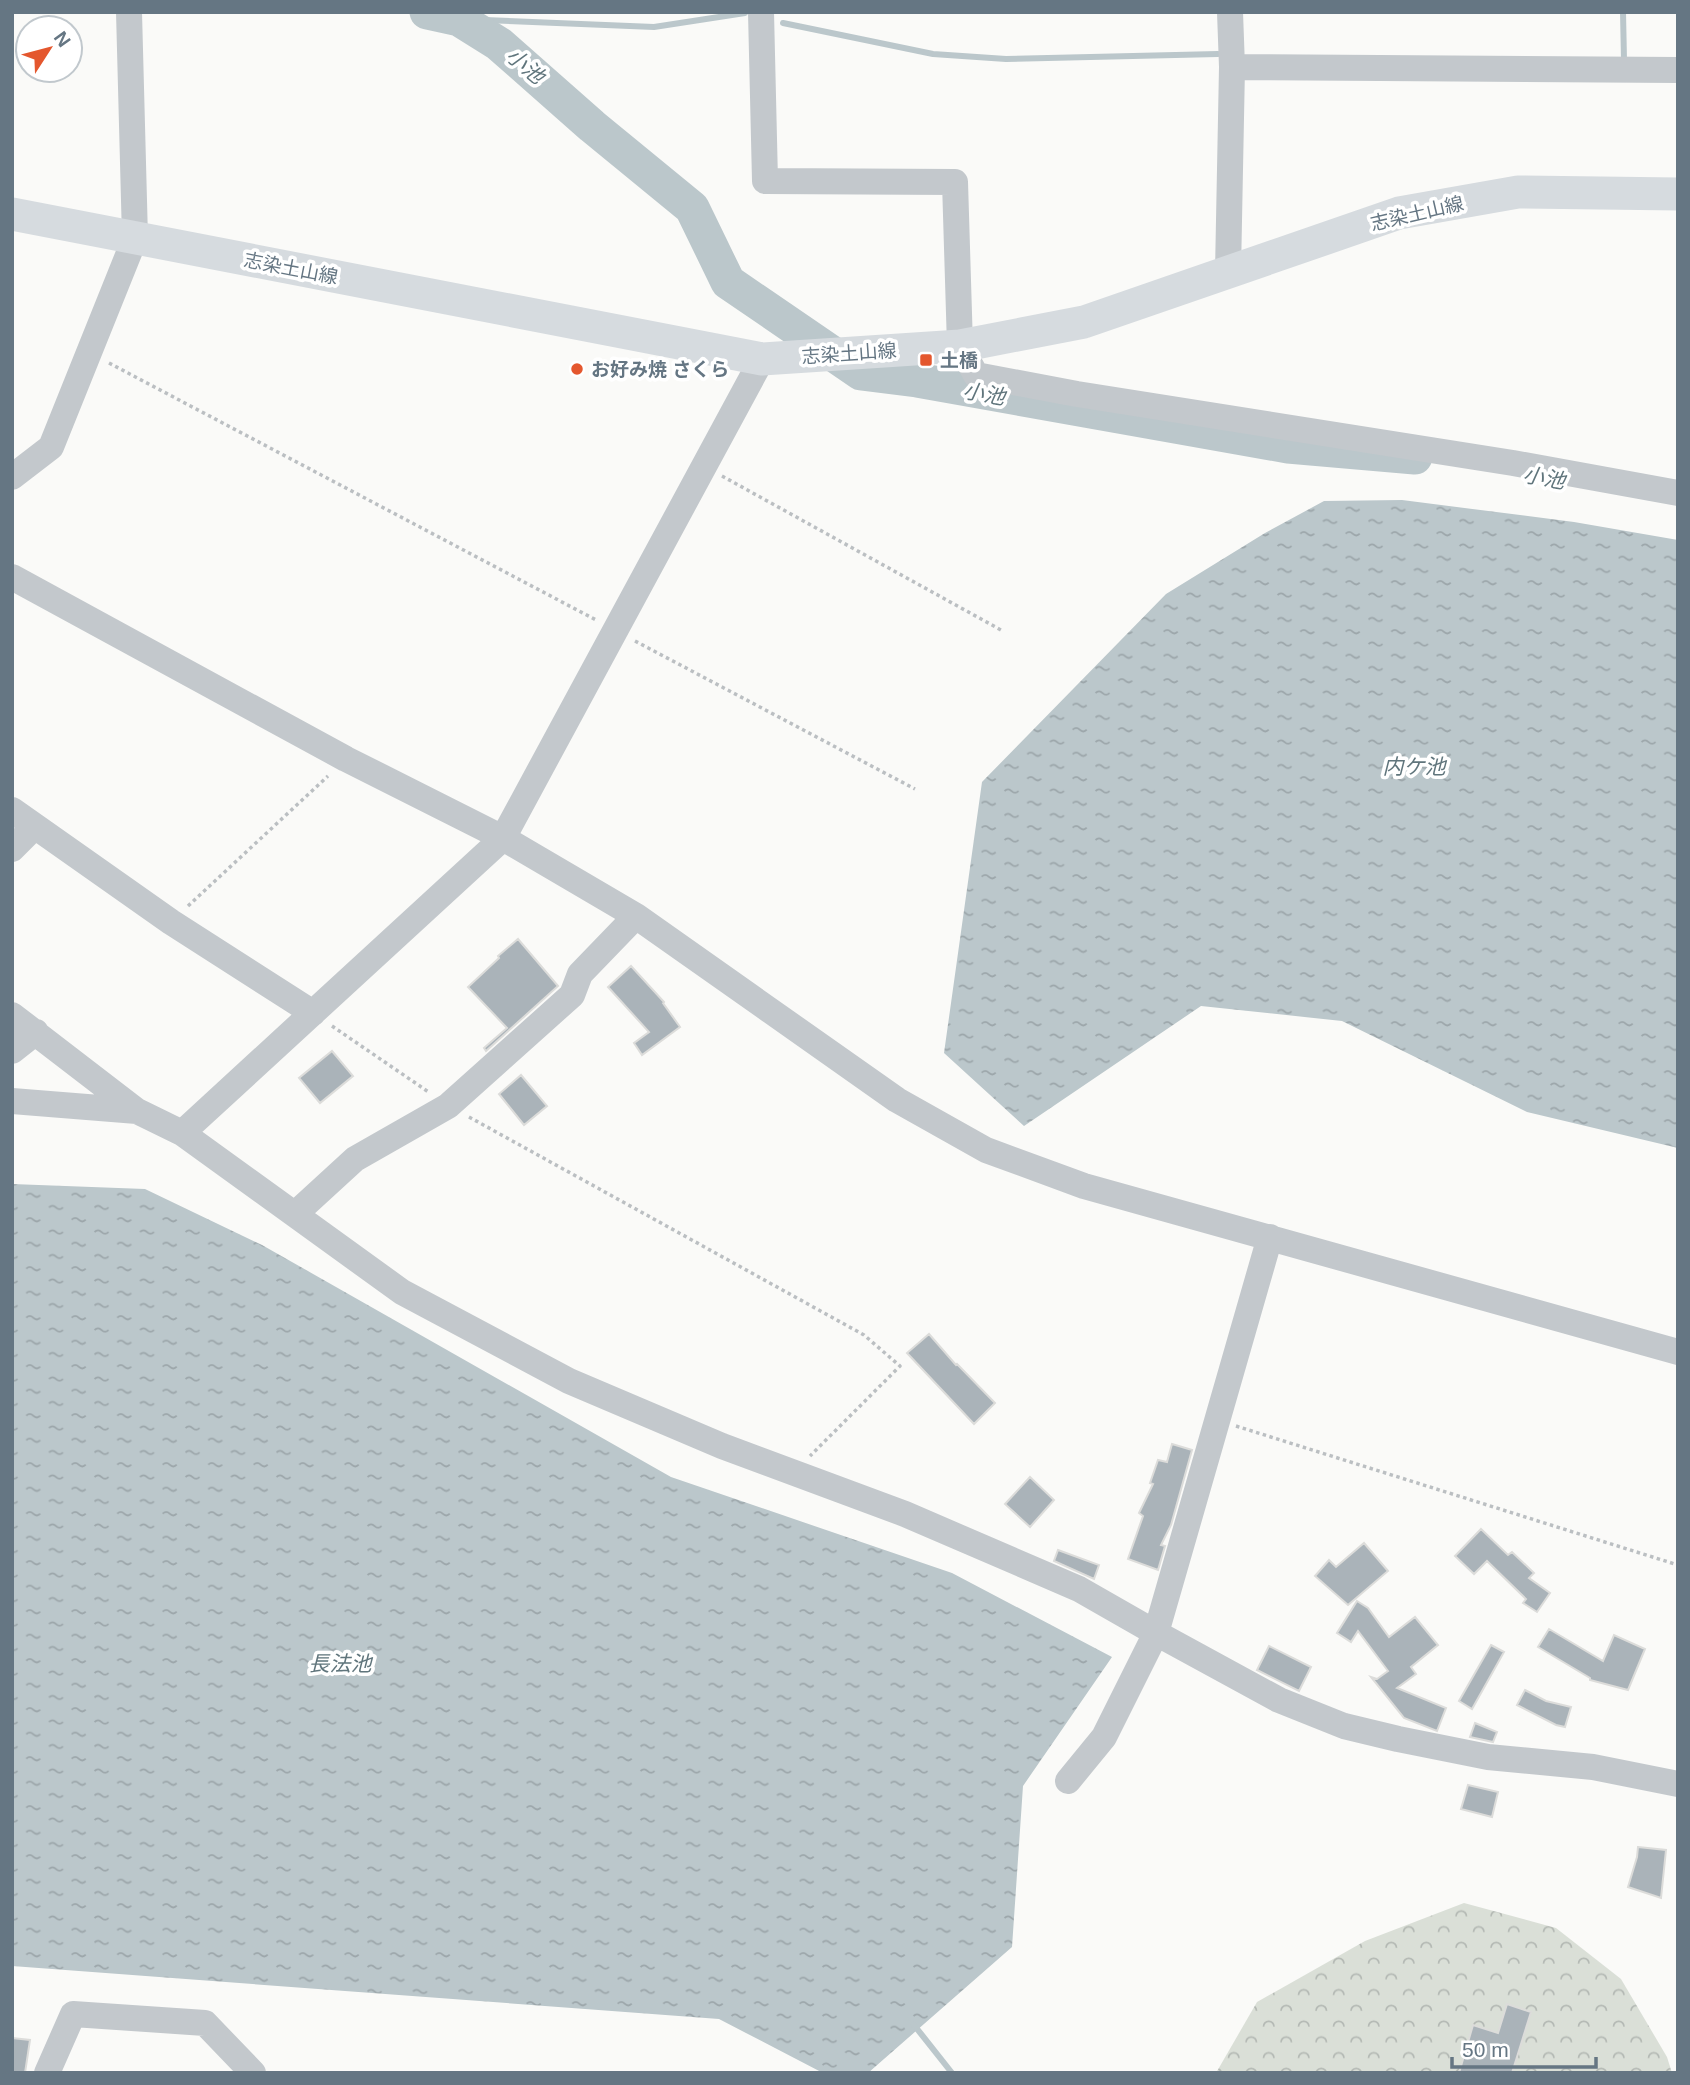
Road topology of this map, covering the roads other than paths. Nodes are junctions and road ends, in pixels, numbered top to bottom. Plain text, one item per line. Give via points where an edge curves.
1 (129, 12) edge
2 (761, 12) edge
3 (1230, 12) edge
4 (1232, 67) junction
5 (1678, 70) edge
6 (1678, 194) edge
7 (12, 214) edge
8 (135, 238) junction
9 (1228, 272) junction
10 (960, 346) junction
11 (762, 359) junction
12 (12, 477) edge
13 (1678, 493) edge
14 (12, 577) edge
15 (12, 810) edge
16 (35, 826) junction
17 (503, 838) junction
18 (12, 849) edge
19 (636, 916) junction
20 (313, 1013) junction
21 (12, 1015) edge
22 (36, 1032) junction
23 (12, 1051) edge
24 (12, 1101) edge
25 (137, 1111) junction
26 (182, 1133) junction
27 (295, 1214) junction
28 (1270, 1237) junction
29 (1678, 1352) edge
30 (1156, 1633) junction
31 (1068, 1781) dead end
32 (1678, 1784) edge
33 (47, 2073) edge
34 (253, 2073) edge

1 - 8 street
2 - 10 street via 765,181 955,182
3 - 4 street
4 - 5 street
4 - 9 street
6 - 9 main road, 志染土山線 via 1518,192 1399,213
7 - 8 main road, 志染土山線
8 - 11 main road, 志染土山線
8 - 12 street via 51,447
9 - 10 main road, 志染土山線 via 1084,322
10 - 11 main road, 志染土山線
10 - 13 street via 976,375
11 - 17 street
14 - 17 street via 346,759
15 - 16 street
16 - 18 street
16 - 20 street via 171,922
17 - 19 street
17 - 20 street
19 - 27 street via 580,974 572,995 448,1106 355,1159
19 - 28 street via 897,1100 986,1150 1084,1186
20 - 26 street
21 - 22 street
22 - 23 street
22 - 25 street
24 - 25 street
25 - 26 street
26 - 27 street
27 - 30 street via 402,1292 569,1381 722,1446 905,1514 1079,1589
28 - 29 street
28 - 30 street
30 - 31 street via 1104,1737
30 - 32 street via 1279,1700 1344,1726 1488,1757 1593,1767
33 - 34 street via 73,2014 205,2022

